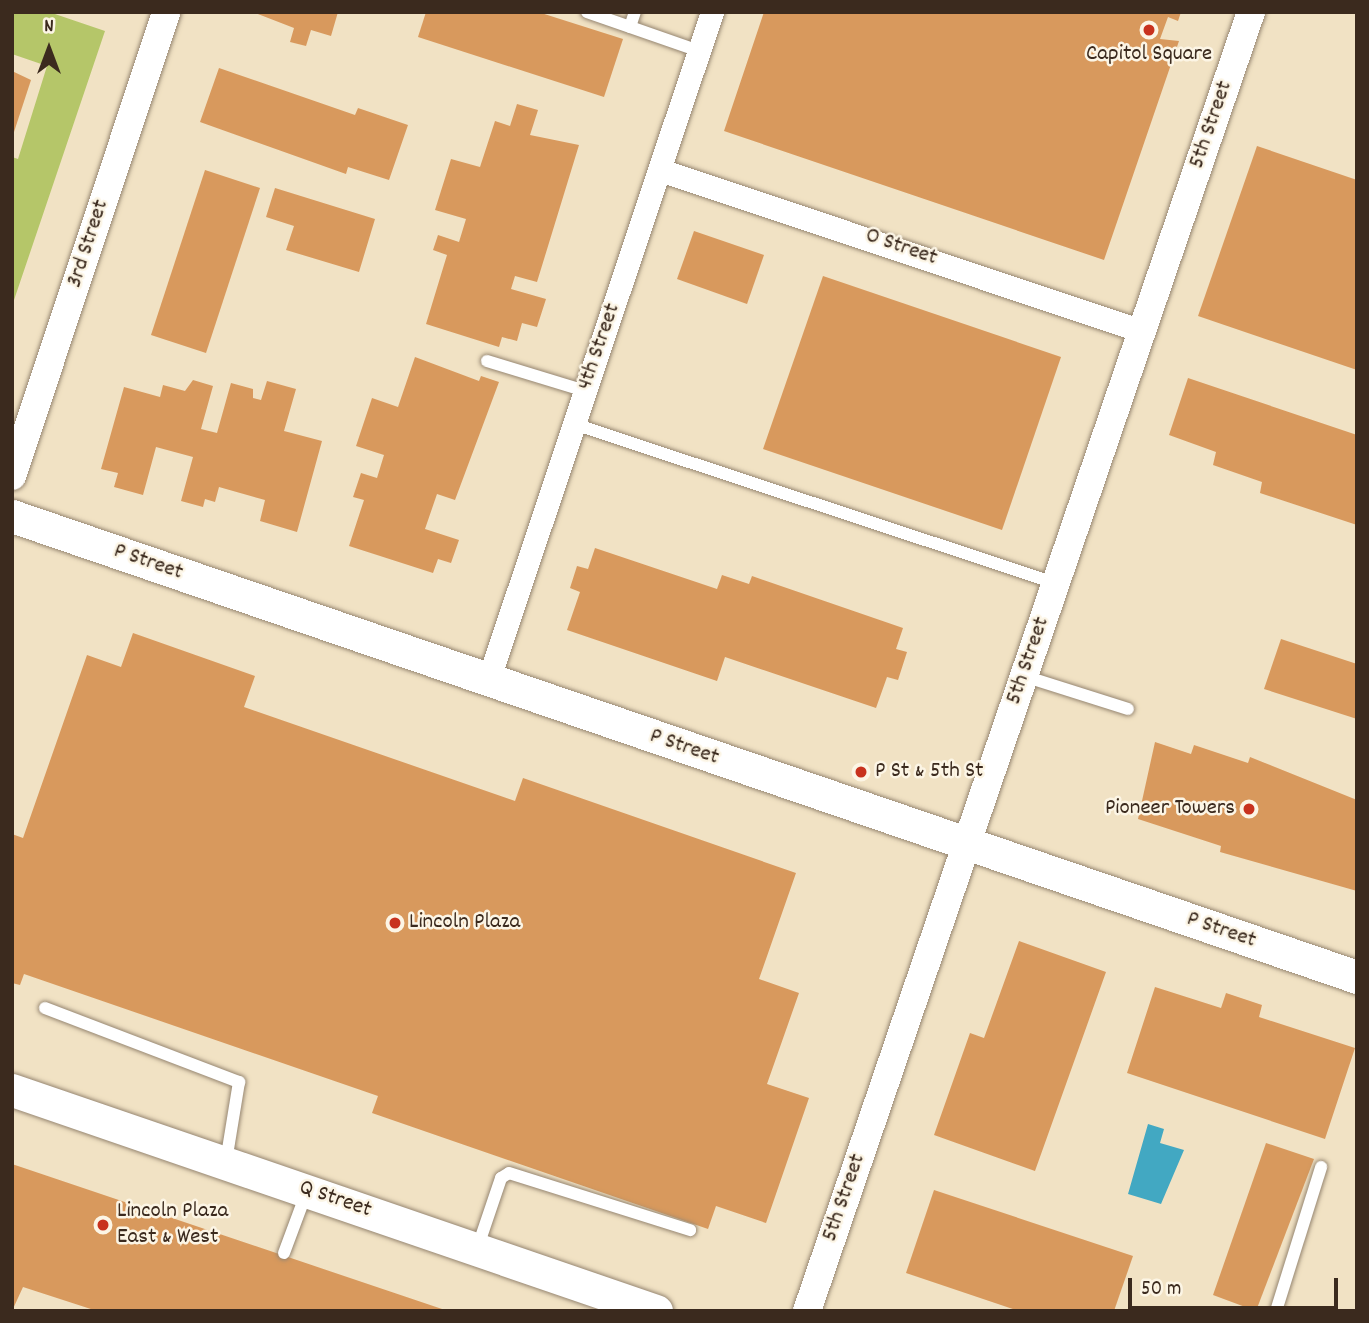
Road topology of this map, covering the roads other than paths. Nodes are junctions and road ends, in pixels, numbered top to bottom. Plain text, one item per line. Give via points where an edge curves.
1 (166, 12) edge
2 (587, 12) edge
3 (635, 12) edge
4 (712, 12) edge
5 (1251, 12) edge
6 (630, 27) junction
7 (699, 51) junction
8 (660, 170) junction
9 (1142, 331) junction
10 (487, 361) dead end
11 (585, 391) junction
12 (574, 424) junction
13 (12, 475) edge
14 (12, 516) edge
15 (1055, 583) junction
16 (1024, 676) junction
17 (488, 681) junction
18 (1128, 709) dead end
19 (966, 845) junction
20 (1357, 977) edge
21 (45, 1008) dead end
22 (12, 1090) edge
23 (226, 1163) junction
24 (1321, 1167) dead end
25 (307, 1191) junction
26 (690, 1230) dead end
27 (477, 1249) junction
28 (284, 1253) dead end
29 (656, 1311) edge
30 (807, 1311) edge
31 (1276, 1311) edge

1 - 13 street, 3rd Street
2 - 6 lane
3 - 6 lane
4 - 7 street, 4th Street
5 - 9 street, 5th Street
6 - 7 lane
7 - 8 street, 4th Street
8 - 9 street, O Street
8 - 11 street, 4th Street
9 - 15 street, 5th Street
10 - 11 lane
11 - 12 street, 4th Street
12 - 15 lane
12 - 17 street, 4th Street
14 - 17 main road, P Street
15 - 16 street, 5th Street
16 - 18 lane
16 - 19 street, 5th Street
17 - 19 main road, P Street
19 - 20 main road, P Street
19 - 30 street, 5th Street
21 - 23 lane via 239,1082
22 - 23 main road, Q Street
23 - 25 main road, Q Street
24 - 31 lane
25 - 27 main road, Q Street
25 - 28 lane
26 - 27 lane via 509,1173 501,1178
27 - 29 main road, Q Street

